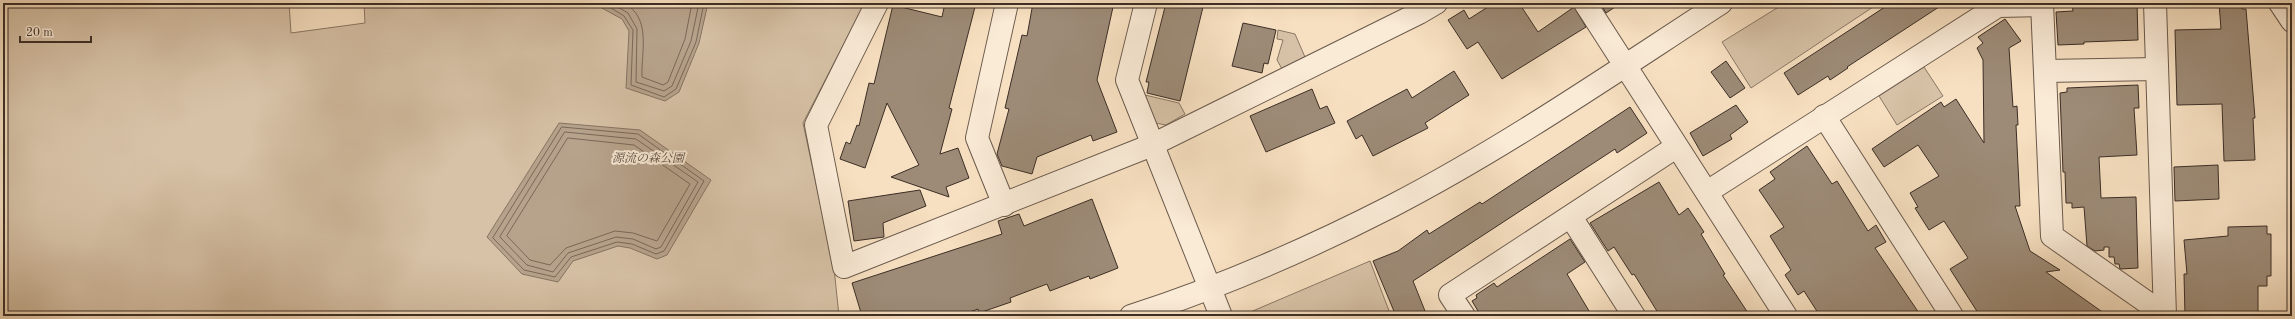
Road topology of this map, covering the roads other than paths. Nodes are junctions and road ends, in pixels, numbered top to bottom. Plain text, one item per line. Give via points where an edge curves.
1 (877, 3) edge
2 (1007, 3) edge
3 (1146, 3) edge
4 (1436, 3) edge
5 (1585, 3) edge
6 (1721, 3) edge
7 (2155, 3) edge
8 (2280, 3) edge
9 (2042, 4) edge
10 (2292, 21) edge
11 (1625, 65) junction
12 (2157, 68) junction
13 (2045, 71) junction
14 (1824, 116) junction
15 (1152, 145) junction
16 (1676, 147) junction
17 (1707, 192) junction
18 (1004, 205) junction
19 (1571, 217) junction
20 (1209, 288) junction
21 (2165, 315) edge
22 (1132, 316) edge
23 (1221, 316) edge
24 (1464, 316) edge
25 (1634, 316) edge
26 (1786, 316) edge
27 (1952, 316) edge

1 - 18 street via 816,125 844,268
2 - 18 street via 977,138
3 - 15 street via 1128,80
4 - 15 street
5 - 11 street
6 - 11 street
7 - 12 street
8 - 10 street
9 - 13 street
9 - 14 street via 1998,6
11 - 16 street
11 - 20 street via 1500,144 1392,206 1268,265
12 - 13 street
12 - 21 street
13 - 21 street via 2052,236
14 - 17 street
14 - 27 street
15 - 18 street
15 - 20 street via 1193,242
16 - 17 street
16 - 19 street
17 - 26 street
19 - 24 street via 1450,296
19 - 25 street
20 - 22 street
20 - 23 street

